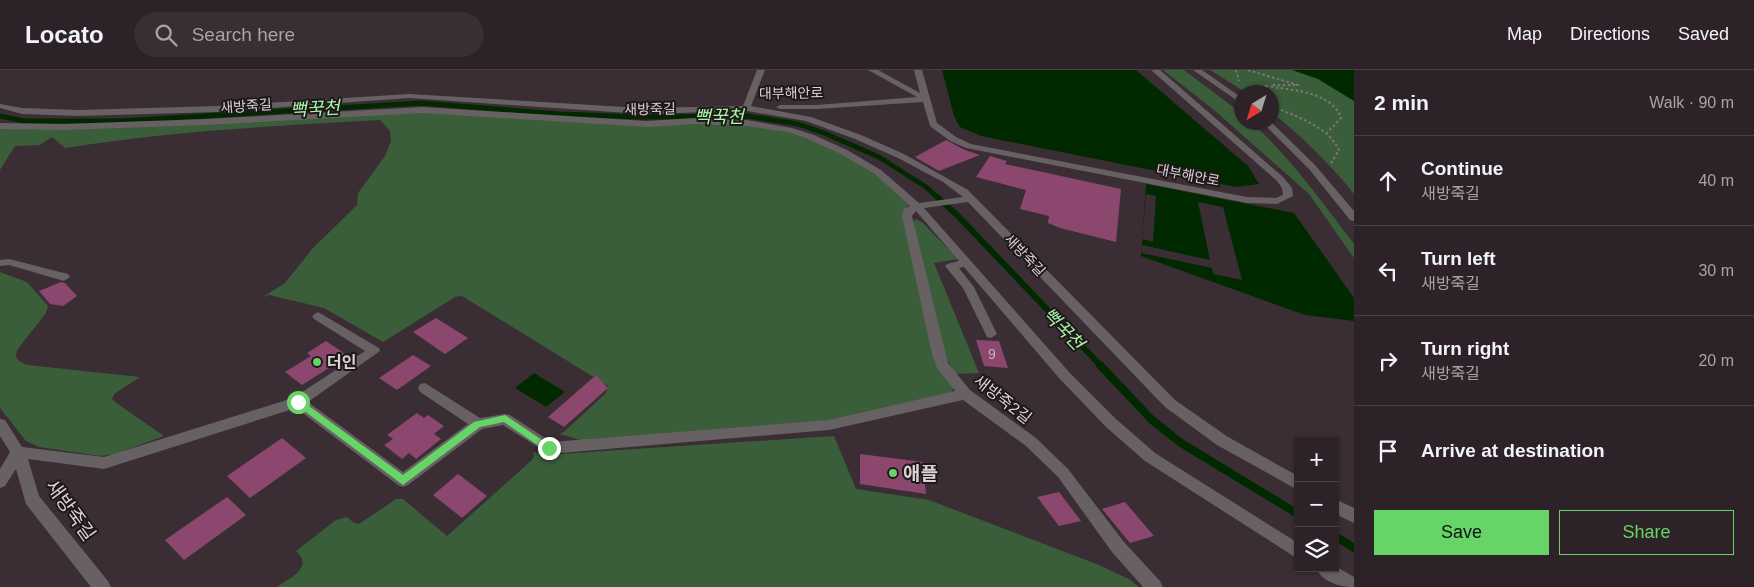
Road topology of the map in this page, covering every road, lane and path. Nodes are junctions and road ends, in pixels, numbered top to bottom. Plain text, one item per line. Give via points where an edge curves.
1 (761, 70) edge
2 (872, 70) edge
3 (918, 70) edge
4 (1156, 70) edge
5 (1197, 70) edge
6 (1248, 70) edge
7 (1279, 86) edge
8 (1279, 88) edge
9 (1234, 96) edge
10 (926, 99) junction
11 (0, 106) edge
12 (747, 108) junction
13 (1279, 109) edge
14 (22, 111) junction
15 (0, 122) edge
16 (0, 126) edge
17 (1274, 130) edge
18 (1327, 133) junction
19 (1324, 167) dead end
20 (967, 200) junction
21 (920, 206) junction
22 (1354, 218) edge
23 (0, 263) edge
24 (966, 263) junction
25 (64, 277) dead end
26 (318, 316) dead end
27 (991, 334) dead end
28 (425, 388) dead end
29 (965, 394) junction
30 (298, 402) junction
31 (478, 424) junction
32 (3, 433) edge
33 (18, 452) junction
34 (0, 482) edge
35 (1295, 482) edge
36 (1339, 508) edge
37 (1354, 516) edge
38 (1294, 549) edge
39 (1330, 572) edge
40 (102, 587) edge
41 (1154, 587) edge
42 (1354, 587) edge

1 - 12 street
2 - 10 street
3 - 10 street, 대부해안로
4 - 10 street, 대부해안로 via 1280,179 1287,188 1288,196 1277,200 1247,200 985,150 941,132 932,124
5 - 9 street
6 - 7 path via 1298,85
8 - 18 path via 1308,94 1338,109 1341,118
10 - 12 street, 대부해안로 via 817,107
11 - 14 street, 새방죽길
12 - 14 street, 새방죽길 via 642,111 409,96 207,109 79,113
12 - 20 street, 새방죽길 via 808,119 877,145 946,180
13 - 18 path
14 - 15 street, 새방죽길
16 - 21 street, 새방죽길 via 196,123 423,110 647,124 694,121 747,123 789,130 844,152 878,172
17 - 22 street via 1312,167
18 - 19 path via 1338,144 1339,150 1334,161
20 - 21 street
20 - 35 street, 새방죽길 via 1168,402 1197,426
21 - 24 street, 새방죽길
21 - 29 street, 새방죽2길 via 908,211 907,216 938,354 942,365
23 - 25 street via 10,262
24 - 27 street via 950,266 968,287
24 - 38 street, 새방죽길 via 1064,375 1111,423 1150,457
26 - 30 street, 새방죽길 via 374,351
28 - 31 street
29 - 31 street via 829,425 549,448 505,418
29 - 41 street, 새방죽2길 via 1031,442 1063,473 1118,547
30 - 31 street via 403,481
30 - 33 street, 새방죽길 via 104,463
32 - 33 street, 새방죽길
33 - 34 street
33 - 40 street, 새방죽길 via 32,499
36 - 37 street
39 - 42 street

